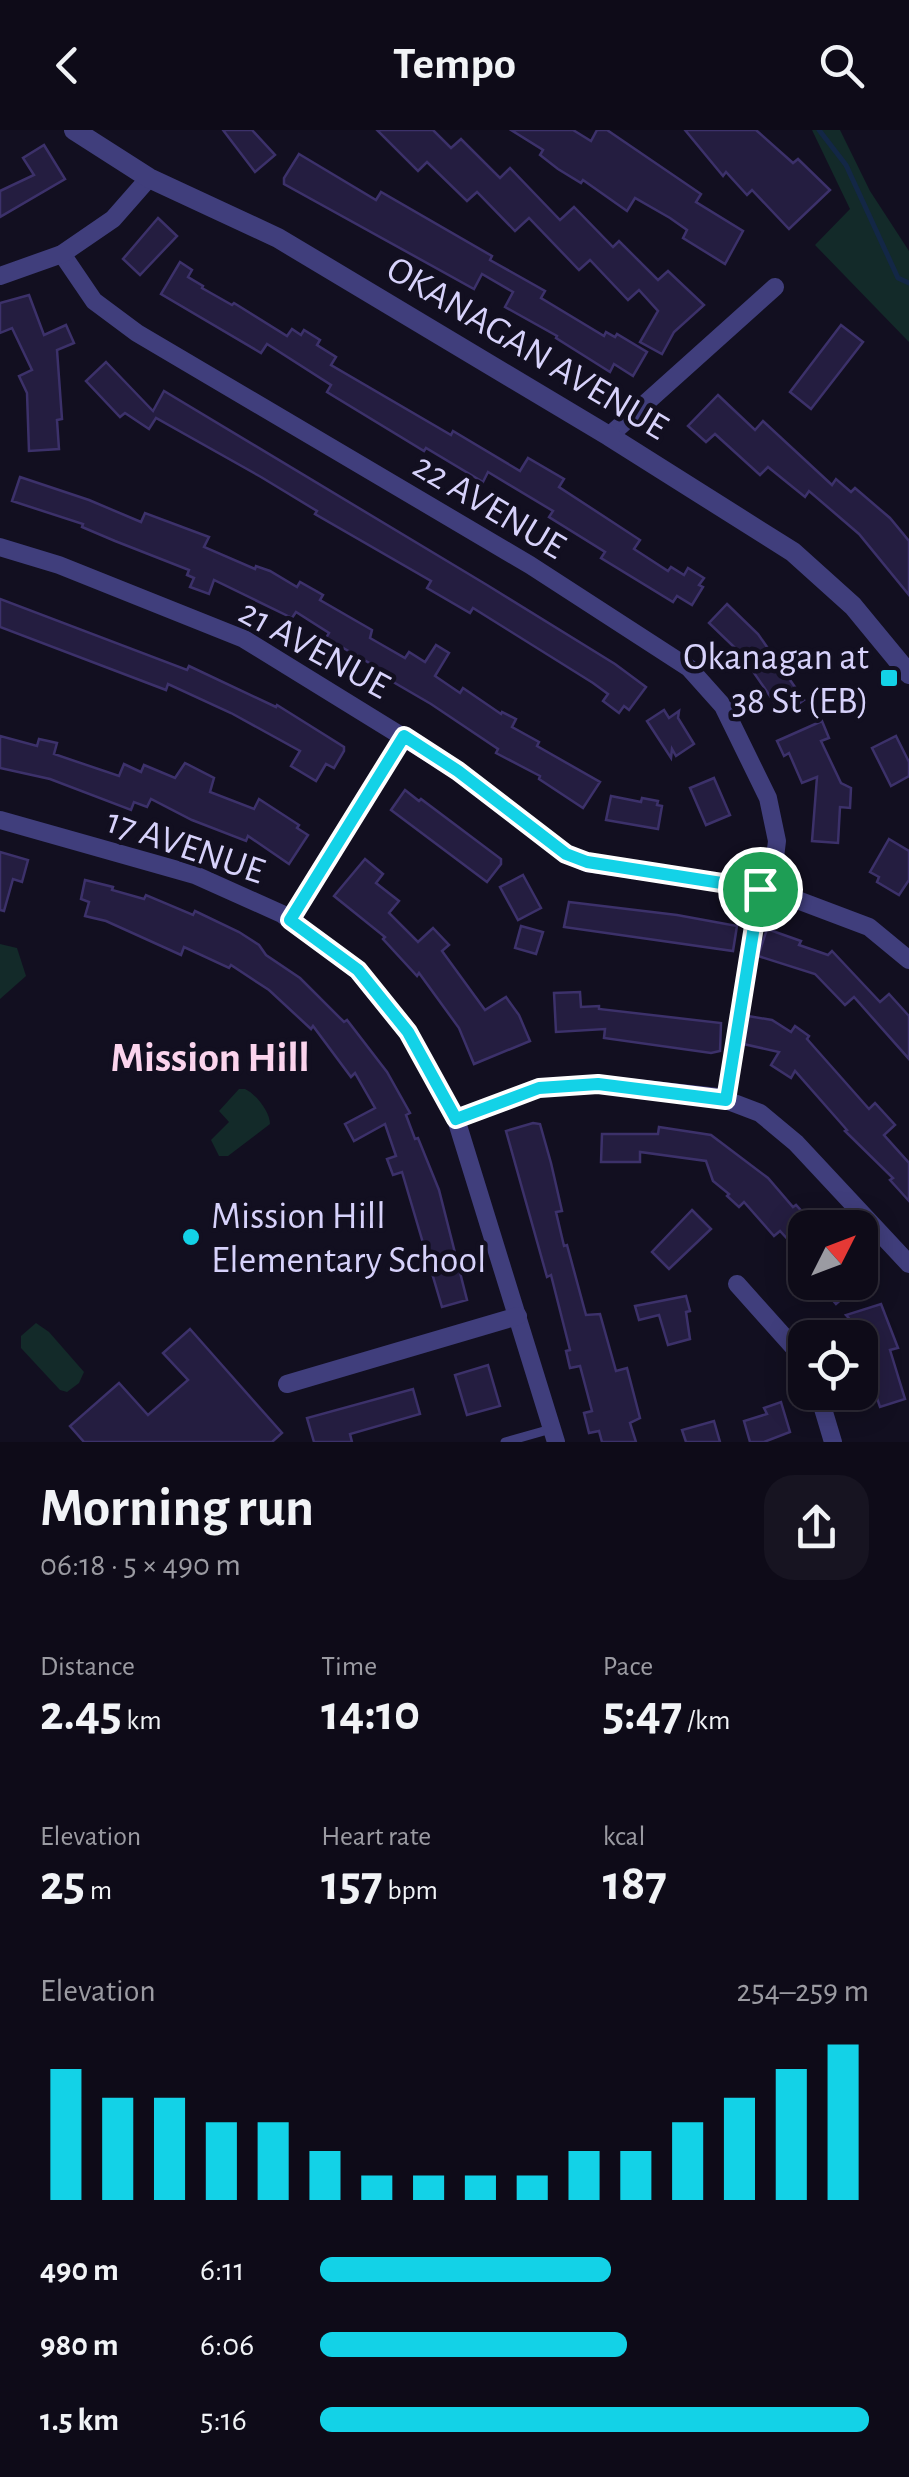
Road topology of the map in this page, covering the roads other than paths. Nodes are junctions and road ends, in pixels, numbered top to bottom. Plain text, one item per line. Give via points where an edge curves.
1 (74, 130) edge
2 (149, 178) junction
3 (62, 254) junction
4 (0, 276) edge
5 (775, 286) dead end
6 (609, 436) junction
7 (0, 547) edge
8 (909, 674) edge
9 (0, 820) edge
10 (766, 890) junction
11 (909, 960) edge
12 (456, 1119) junction
13 (909, 1264) edge
14 (737, 1284) dead end
15 (518, 1316) junction
16 (788, 1341) edge
17 (287, 1384) dead end
18 (823, 1410) edge
19 (554, 1436) edge
20 (506, 1442) edge
21 (833, 1442) edge

1 - 2 street, OKANAGAN AVENUE
2 - 3 street via 114,219
2 - 6 street, OKANAGAN AVENUE via 278,238
3 - 4 street
3 - 10 street, 22 AVENUE via 94,300 137,333 530,565 689,668 723,706 768,798 778,841
5 - 6 street
6 - 8 street, OKANAGAN AVENUE via 793,552 853,606
7 - 10 street, 21 AVENUE via 244,639 458,771 566,854
9 - 12 street, 17 AVENUE via 195,875 290,920 358,970 408,1032
10 - 11 street, 21 AVENUE via 869,927
12 - 13 street via 539,1088 598,1084 726,1100 760,1113 796,1142
12 - 15 street, 17 AVENUE
14 - 16 street
15 - 17 street
15 - 19 street, 17 AVENUE
18 - 21 street
19 - 20 lane

